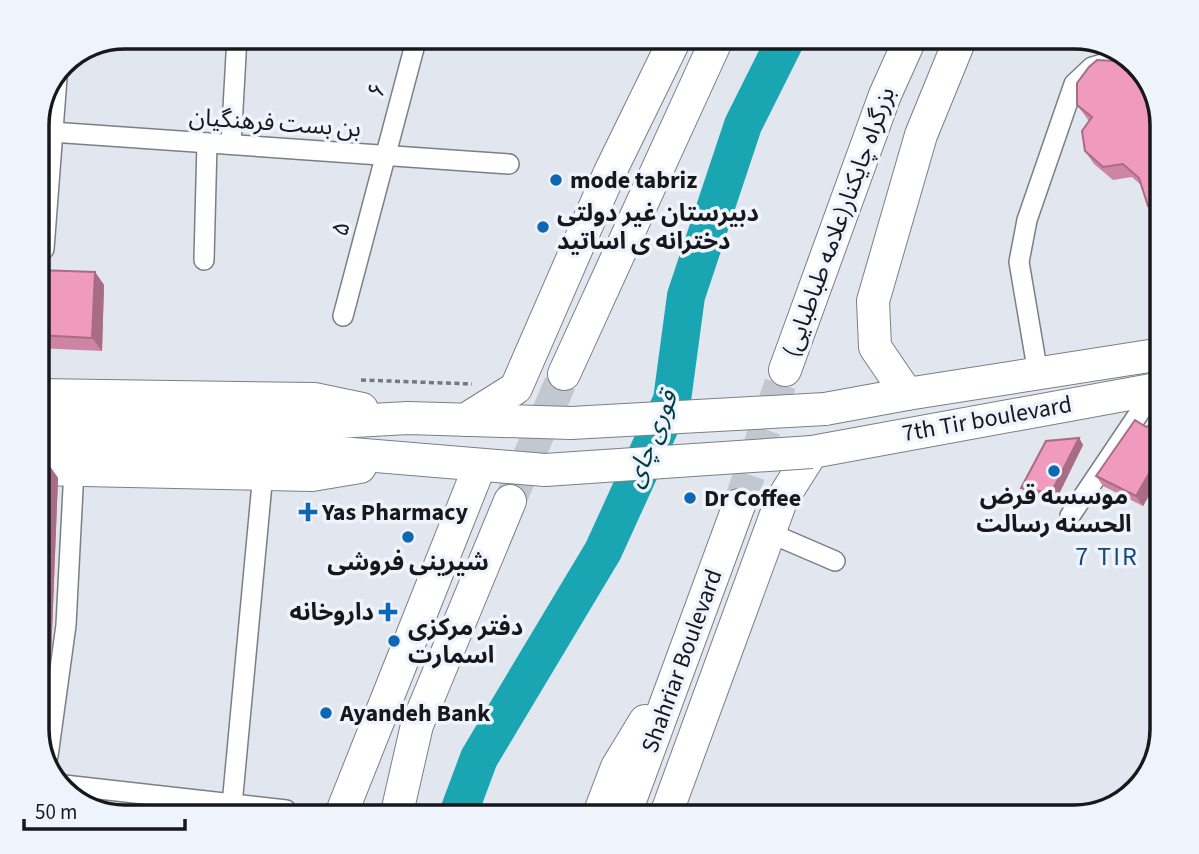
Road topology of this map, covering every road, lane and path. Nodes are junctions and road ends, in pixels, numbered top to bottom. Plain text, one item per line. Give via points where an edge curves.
1 (236, 49) edge
2 (414, 49) edge
3 (670, 49) edge
4 (713, 49) edge
5 (906, 49) edge
6 (956, 49) edge
7 (1109, 61) edge
8 (49, 132) edge
9 (207, 143) junction
10 (231, 144) junction
11 (386, 155) junction
12 (509, 164) dead end
13 (204, 260) dead end
14 (343, 316) dead end
15 (1150, 356) edge
16 (785, 370) tunnel mouth
17 (564, 374) tunnel mouth
18 (1038, 374) junction
19 (1150, 390) edge
20 (907, 394) junction
21 (49, 395) edge
22 (1150, 401) edge
23 (408, 418) junction
24 (465, 420) junction
25 (49, 422) edge
26 (49, 444) edge
27 (275, 449) junction
28 (812, 452) junction
29 (480, 465) junction
30 (49, 469) edge
31 (74, 470) junction
32 (510, 501) tunnel mouth
33 (739, 505) tunnel mouth
34 (1070, 516) dead end
35 (770, 533) junction
36 (835, 561) dead end
37 (682, 660) junction
38 (50, 743) edge
39 (75, 786) edge
40 (232, 804) junction
41 (241, 805) edge
42 (345, 805) edge
43 (399, 805) edge
44 (603, 805) edge
45 (628, 805) edge
46 (669, 805) edge

1 - 10 street
2 - 11 street, ۶
3 - 24 highway via 610,172 516,388
4 - 17 highway
5 - 16 highway, بزرگراه چایکنار(علامه طباطبایی)
6 - 20 highway via 921,135 873,301 875,347
7 - 18 street via 1092,67 1074,83 1027,220 1019,262
8 - 9 street, بن بست فرهنگیان
9 - 10 street, بن بست فرهنگیان
9 - 13 street
10 - 11 street, بن بست فرهنگیان
11 - 12 street, بن بست فرهنگیان
11 - 14 street, ۵
15 - 18 highway, 7th Tir boulevard
18 - 20 highway, 7th Tir boulevard
19 - 28 highway, 7th Tir boulevard
20 - 24 highway, 7th Tir boulevard, bridge via 825,409 571,424
21 - 23 highway via 314,399
22 - 34 street
23 - 24 highway, 7th Tir boulevard
23 - 27 highway
25 - 27 highway
26 - 27 highway
27 - 29 highway, 7th Tir boulevard
27 - 31 highway
27 - 40 street
28 - 29 highway, 7th Tir boulevard, bridge via 545,470
28 - 35 highway via 781,501
29 - 42 highway
30 - 31 highway
31 - 38 street via 66,625
32 - 43 highway via 417,725
33 - 37 highway, Shahriar Boulevard
35 - 36 street
35 - 46 highway
37 - 44 highway via 617,767
37 - 45 highway, Shahriar Boulevard
39 - 40 street
40 - 41 street

